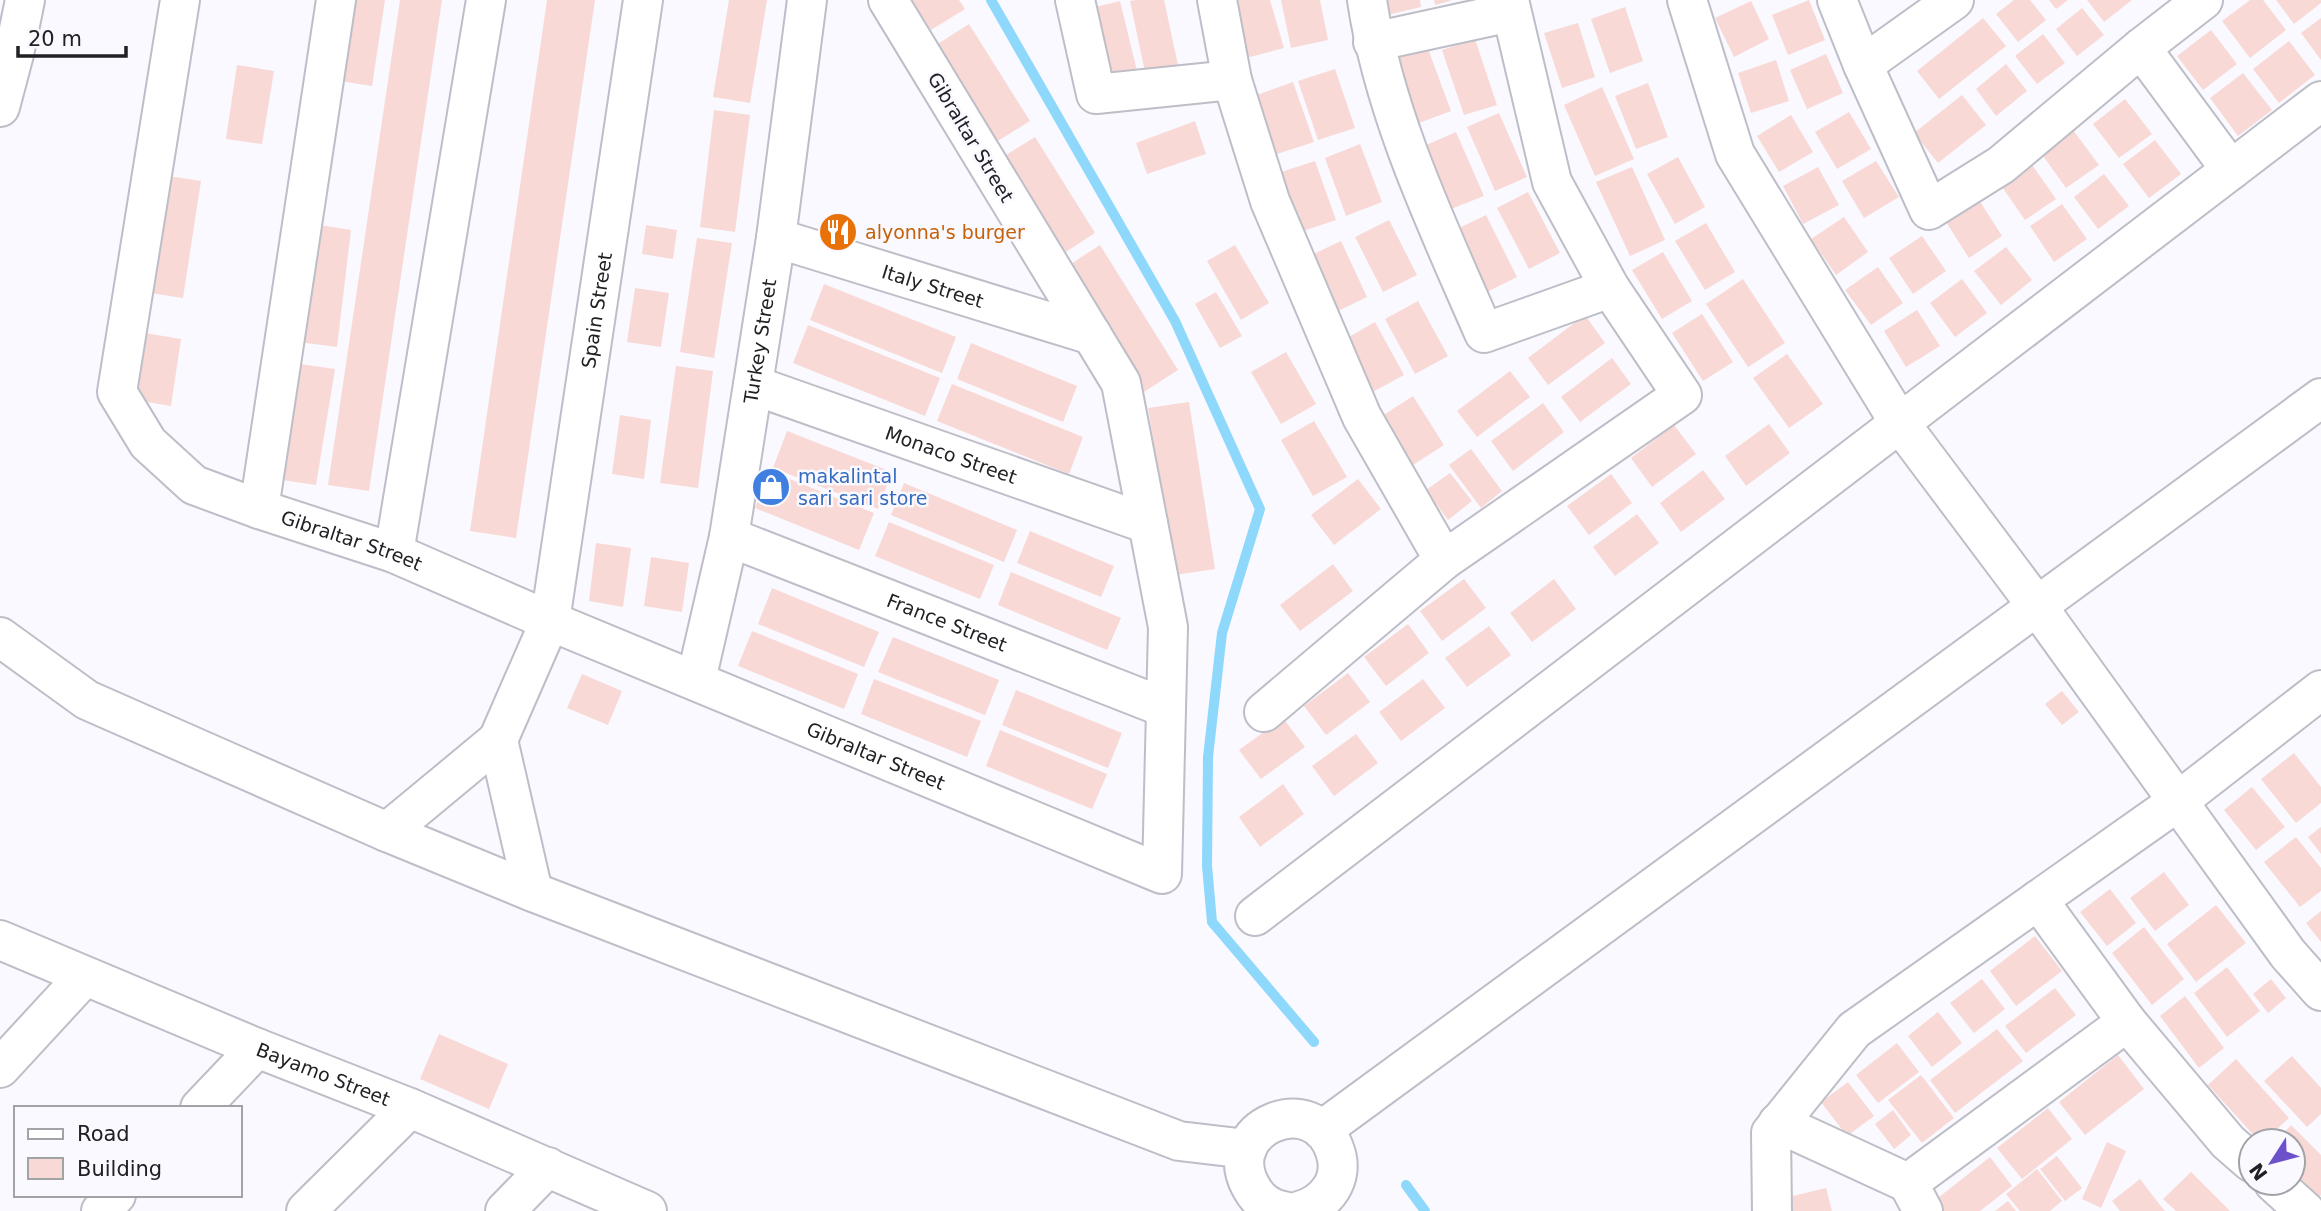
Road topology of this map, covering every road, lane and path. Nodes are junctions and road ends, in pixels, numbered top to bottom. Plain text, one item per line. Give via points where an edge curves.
1 (24, 0) edge
2 (180, 0) edge
3 (335, 0) edge
4 (486, 0) edge
5 (643, 0) edge
6 (807, 0) edge
7 (888, 0) edge
8 (1075, 0) edge
9 (1217, 0) edge
10 (1367, 0) edge
11 (1687, 0) edge
12 (1837, 0) edge
13 (1954, 0) edge
14 (2203, 0) edge
15 (1510, 6) edge
16 (1373, 42) junction
17 (2141, 48) junction
18 (7, 52) edge
19 (1863, 65) junction
20 (1232, 80) junction
21 (2321, 101) edge
22 (0, 107) edge
23 (2231, 170) junction
24 (776, 237) junction
25 (1610, 288) junction
26 (1091, 335) junction
27 (753, 386) junction
28 (2321, 398) edge
29 (1899, 422) junction
30 (259, 509) junction
31 (1148, 524) junction
32 (729, 537) junction
33 (394, 553) junction
34 (1444, 560) junction
35 (2037, 606) junction
36 (551, 621) junction
37 (0, 637) edge
38 (696, 680) junction
39 (2317, 702) edge
40 (1166, 708) junction
41 (1264, 712) dead end
42 (498, 740) junction
43 (2177, 802) junction
44 (387, 832) junction
45 (533, 892) junction
46 (2038, 900) junction
47 (1255, 916) dead end
48 (0, 940) edge
49 (84, 977) junction
50 (2321, 991) edge
51 (2127, 1022) junction
52 (257, 1048) junction
53 (0, 1068) edge
54 (202, 1106) edge
55 (410, 1108) junction
56 (1778, 1124) junction
57 (1322, 1130) junction
58 (1247, 1149) junction
59 (2237, 1150) edge
60 (548, 1167) junction
61 (114, 1197) edge
62 (1915, 1197) edge
63 (2290, 1197) edge
64 (101, 1211) edge
65 (306, 1211) edge
66 (505, 1211) edge
67 (647, 1211) edge
68 (1284, 1211) edge
69 (1299, 1211) edge
70 (1772, 1211) edge
71 (2305, 1211) edge

1 - 18 street
2 - 30 street, Gibraltar Street via 117,392 148,443 194,485
3 - 30 street
4 - 33 street
5 - 36 street, Spain Street
6 - 24 street, Turkey Street
7 - 26 street, Gibraltar Street
8 - 20 street via 1096,94
9 - 20 street
10 - 16 street
11 - 29 street via 1735,154
12 - 19 street
13 - 19 street
14 - 17 street
15 - 16 street
15 - 25 street via 1552,182
16 - 25 street via 1416,176 1484,332
17 - 19 street via 2001,165 1929,210
17 - 23 street
18 - 22 street
20 - 34 street via 1270,201 1362,417
21 - 23 street
23 - 29 street
24 - 26 street, Italy Street
24 - 27 street, Turkey Street
25 - 34 street via 1682,395
26 - 31 street, Gibraltar Street via 1121,383
27 - 31 street, Monaco Street
27 - 32 street, Turkey Street
28 - 35 street
29 - 35 street
29 - 47 street
30 - 33 street, Gibraltar Street
31 - 40 street, Gibraltar Street via 1168,627
32 - 38 street, Turkey Street
32 - 40 street, France Street
33 - 36 street, Gibraltar Street
34 - 41 street
35 - 43 street
35 - 57 street
36 - 38 street, Gibraltar Street
36 - 42 street, Spain Street
37 - 44 street via 87,700
38 - 40 street, Gibraltar Street via 1162,874
39 - 43 street
42 - 44 street
42 - 45 street
43 - 46 street
43 - 50 street via 2288,954
44 - 45 street
45 - 58 street via 1179,1140
46 - 51 street
46 - 56 street via 1854,1030
48 - 49 street, Bayamo Street
49 - 52 street, Bayamo Street
49 - 53 street
51 - 59 street
51 - 62 street
52 - 54 street
52 - 55 street, Bayamo Street
55 - 60 street, Bayamo Street
55 - 65 street
56 - 62 street
56 - 70 street via 1771,1133
57 - 58 street via 1302,1120 1279,1119 1254,1135
57 - 69 street via 1337,1157 1333,1187 1323,1200
58 - 68 street via 1244,1164 1254,1193 1265,1205
60 - 66 street
60 - 67 street, Bayamo Street
61 - 64 street
63 - 71 street

